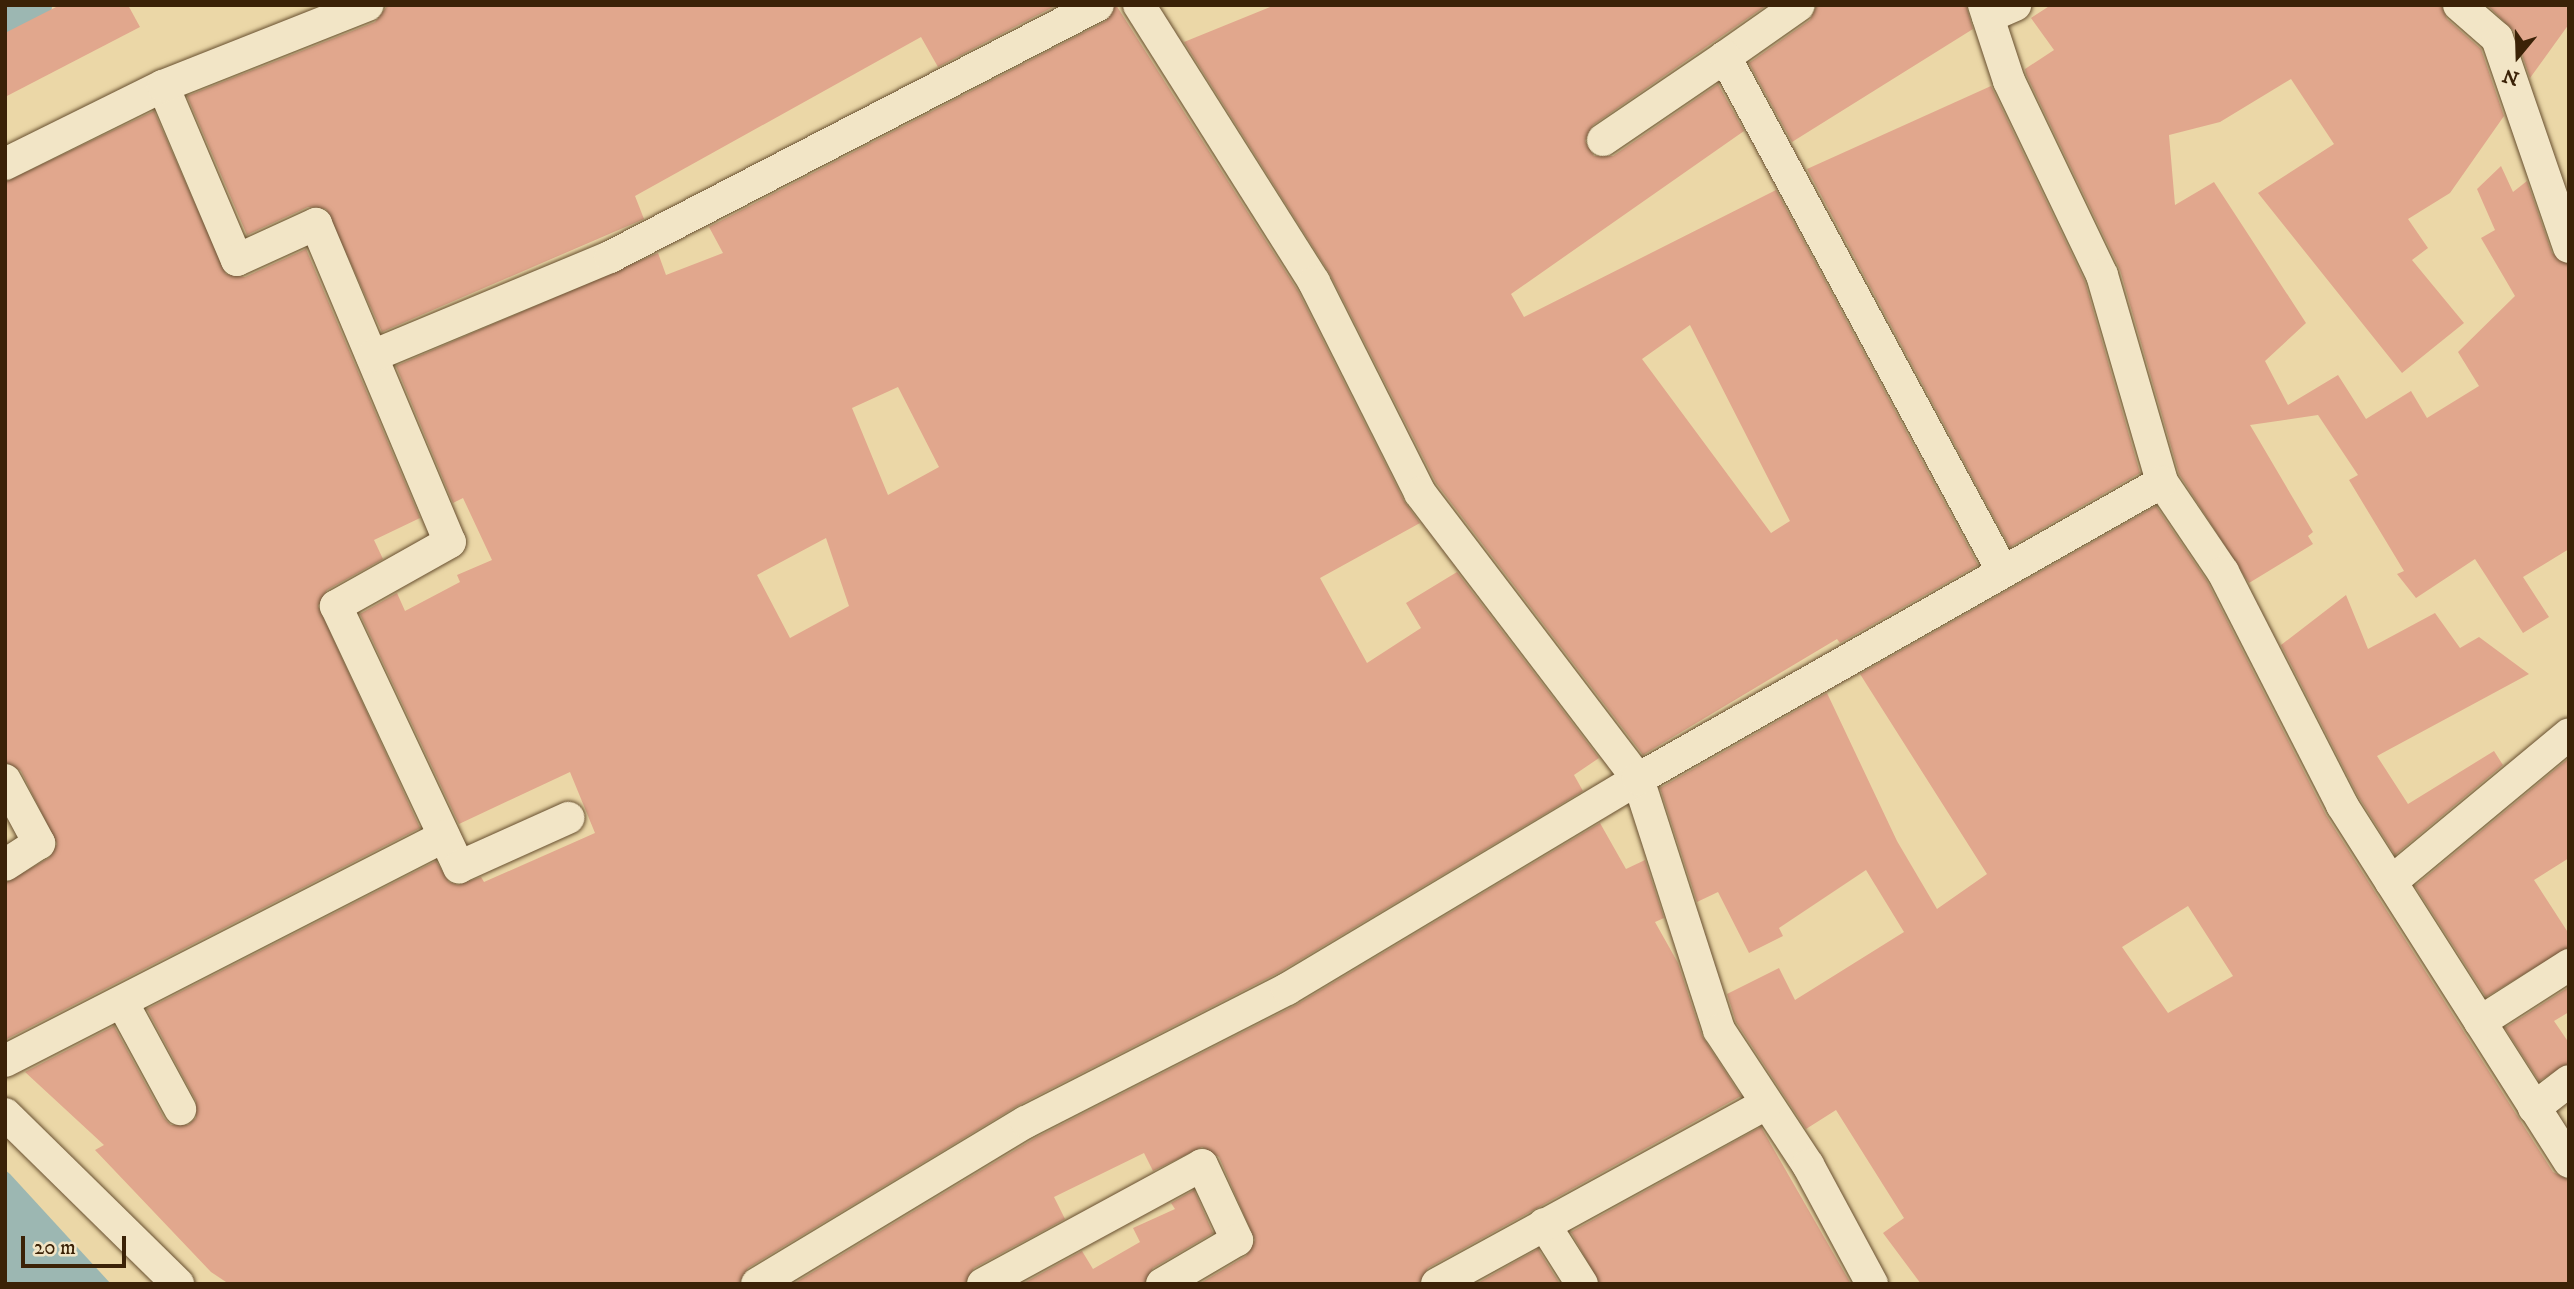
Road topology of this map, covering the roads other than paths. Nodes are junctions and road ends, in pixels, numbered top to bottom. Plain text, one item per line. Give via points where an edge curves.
1 (368, 5) edge
2 (1098, 5) edge
3 (1139, 5) edge
4 (1799, 5) edge
5 (2459, 5) edge
6 (1996, 9) edge
7 (1724, 57) junction
8 (163, 86) junction
9 (1603, 140) dead end
10 (5, 164) edge
11 (2569, 247) edge
12 (372, 356) junction
13 (2162, 482) junction
14 (2003, 572) junction
15 (2569, 734) edge
16 (1638, 779) junction
17 (5, 780) edge
18 (568, 818) dead end
19 (444, 836) junction
20 (5, 865) edge
21 (2391, 882) junction
22 (2569, 965) edge
23 (122, 1002) junction
24 (2480, 1022) junction
25 (5, 1061) edge
26 (2569, 1081) edge
27 (1767, 1102) junction
28 (2534, 1108) junction
29 (180, 1109) dead end
30 (5, 1114) edge
31 (2569, 1162) edge
32 (1544, 1224) junction
33 (178, 1284) edge
34 (757, 1284) edge
35 (983, 1284) edge
36 (1162, 1284) edge
37 (1437, 1284) edge
38 (1582, 1284) edge
39 (1872, 1284) edge

1 - 8 street
2 - 12 street via 610,257
3 - 16 street via 1314,282 1420,493
4 - 7 street
5 - 11 street via 2497,38
6 - 13 street via 2009,81 2102,275
7 - 9 street
7 - 14 street
8 - 10 street
8 - 12 street via 237,260 316,224
12 - 19 street via 450,542 336,606
13 - 14 street
13 - 21 street via 2223,572 2342,805
14 - 16 street
15 - 21 street
16 - 27 street via 1720,1030
16 - 34 street via 1287,989 1026,1122
17 - 20 street via 39,843
18 - 19 street via 459,867
19 - 23 street
21 - 24 street
22 - 24 street
23 - 25 street
23 - 29 street
24 - 28 street
26 - 28 street
27 - 32 street
27 - 39 street
28 - 31 street
30 - 33 street
32 - 37 street
32 - 38 street
35 - 36 street via 1202,1165 1237,1240

